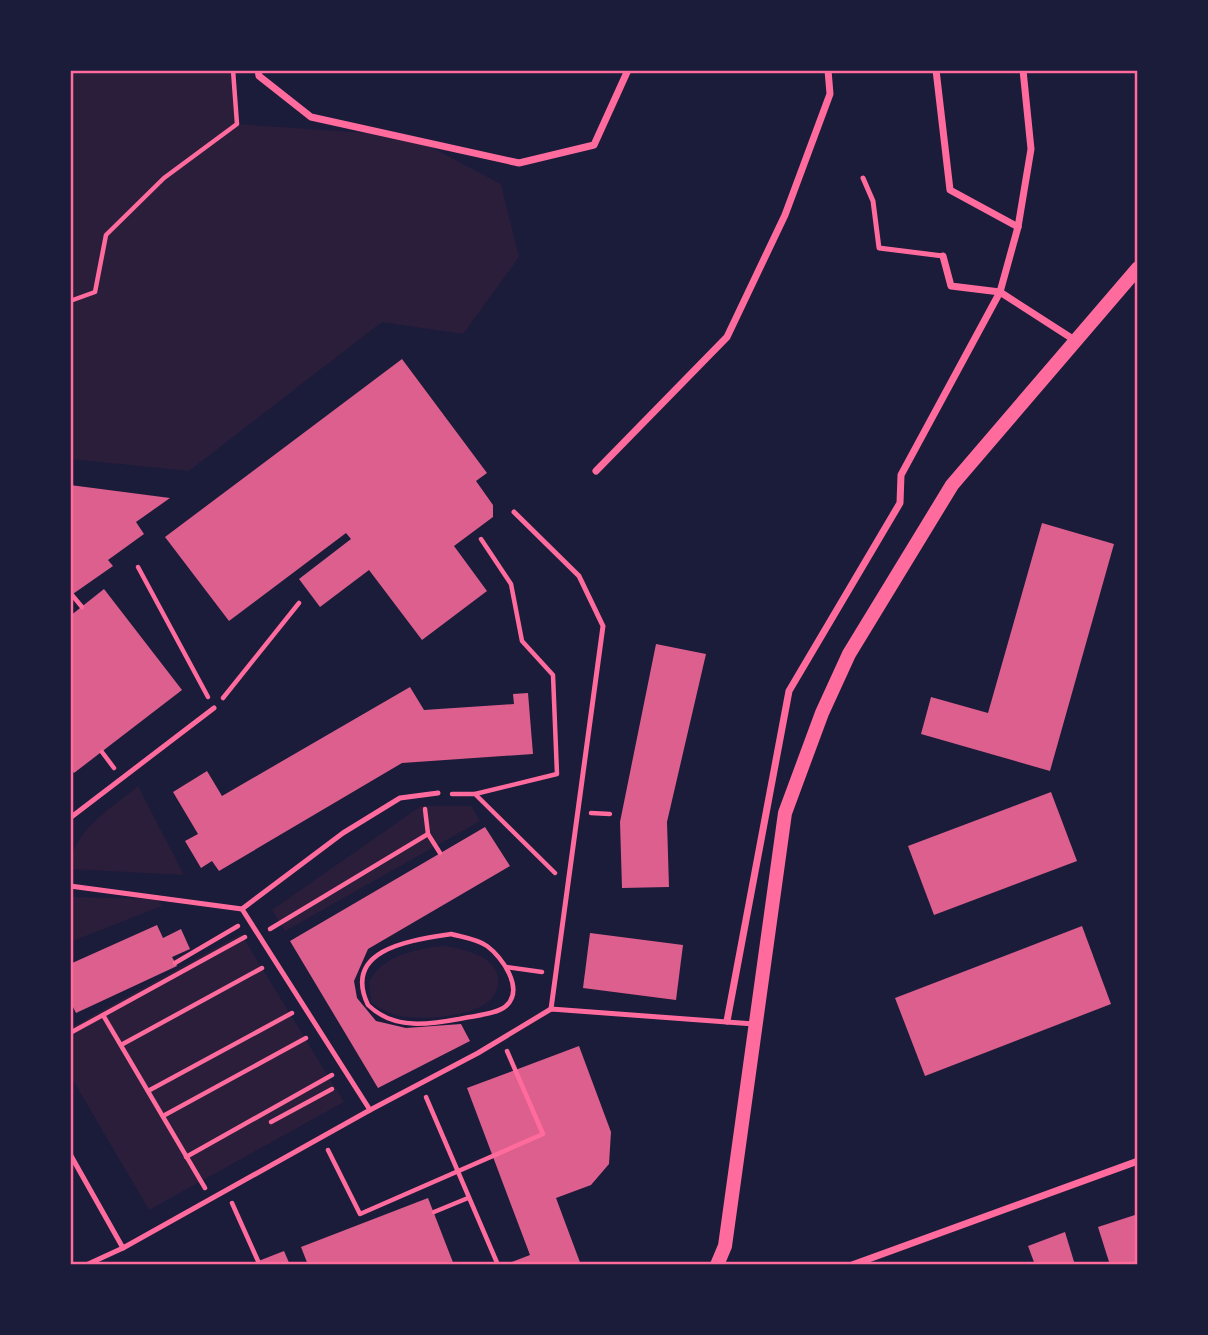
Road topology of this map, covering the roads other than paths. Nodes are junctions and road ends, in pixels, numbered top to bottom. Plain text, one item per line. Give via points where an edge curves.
1 (258, 70) edge
2 (628, 70) edge
3 (828, 70) edge
4 (936, 70) edge
5 (1023, 70) edge
6 (863, 178) dead end
7 (1018, 228) junction
8 (943, 256) joint
9 (1138, 268) edge
10 (1000, 292) junction
11 (1076, 341) junction
12 (596, 471) dead end
13 (514, 512) dead end
14 (214, 708) road end
15 (438, 793) road end
16 (70, 818) edge
17 (70, 886) edge
18 (242, 909) junction
19 (551, 1009) junction
20 (727, 1021) junction
21 (758, 1025) junction
22 (370, 1110) junction
23 (70, 1154) edge
24 (1138, 1161) edge
25 (123, 1248) junction
26 (86, 1265) edge
27 (717, 1265) edge
28 (852, 1265) edge

1 - 2 street via 259,76 311,117 519,163 594,145
3 - 12 street via 830,94 785,215 727,337
4 - 7 street via 950,190
5 - 7 street via 1031,149
6 - 8 lane via 873,201 879,248
7 - 10 street
8 - 10 street via 951,286
9 - 11 main road
10 - 11 street
10 - 20 street via 901,475 900,503 789,691
11 - 21 main road via 952,485 849,653 821,713 785,813
13 - 19 lane via 579,576 603,626
14 - 16 lane
15 - 18 lane via 400,798
17 - 18 lane
18 - 22 lane
19 - 20 lane
19 - 22 lane
20 - 21 lane
21 - 27 main road via 724,1246
22 - 25 lane
23 - 25 lane
24 - 28 street
25 - 26 lane

